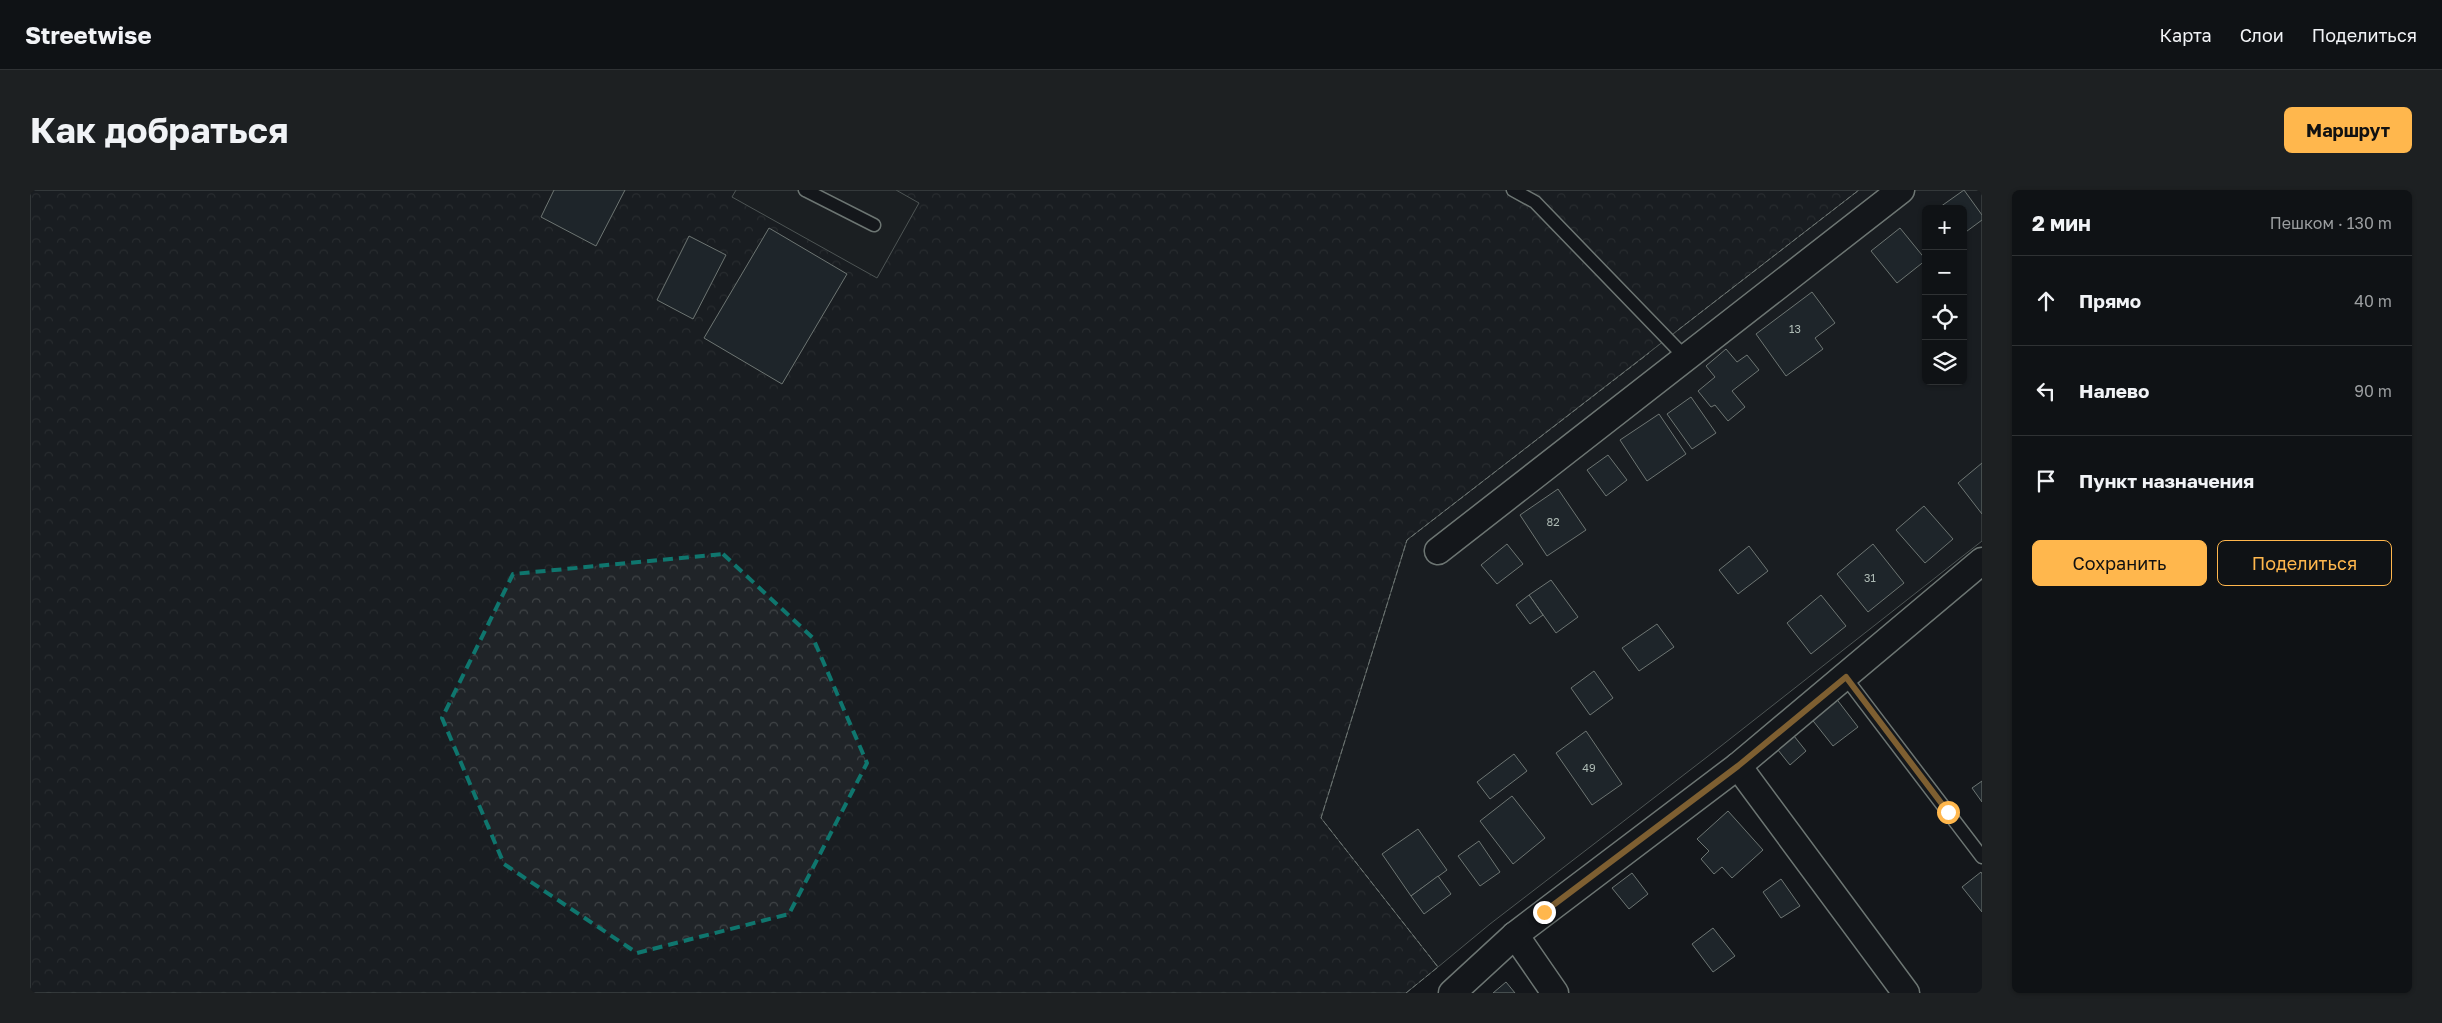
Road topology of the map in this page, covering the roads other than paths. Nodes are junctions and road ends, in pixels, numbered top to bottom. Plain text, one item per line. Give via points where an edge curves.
1 (805, 190) edge
2 (1513, 190) edge
3 (1901, 190) edge
4 (874, 225) dead end
5 (1686, 358) junction
6 (1438, 551) dead end
7 (1982, 561) edge
8 (1846, 677) junction
9 (1738, 766) junction
10 (1982, 857) edge
11 (1515, 934) junction
12 (1452, 993) edge
13 (1555, 993) edge
14 (1906, 993) edge

1 - 4 lane
2 - 5 lane via 1535,202
3 - 5 street
5 - 6 street
7 - 8 street
8 - 9 street
8 - 10 lane
9 - 11 street
9 - 14 street
11 - 12 street
11 - 13 street

